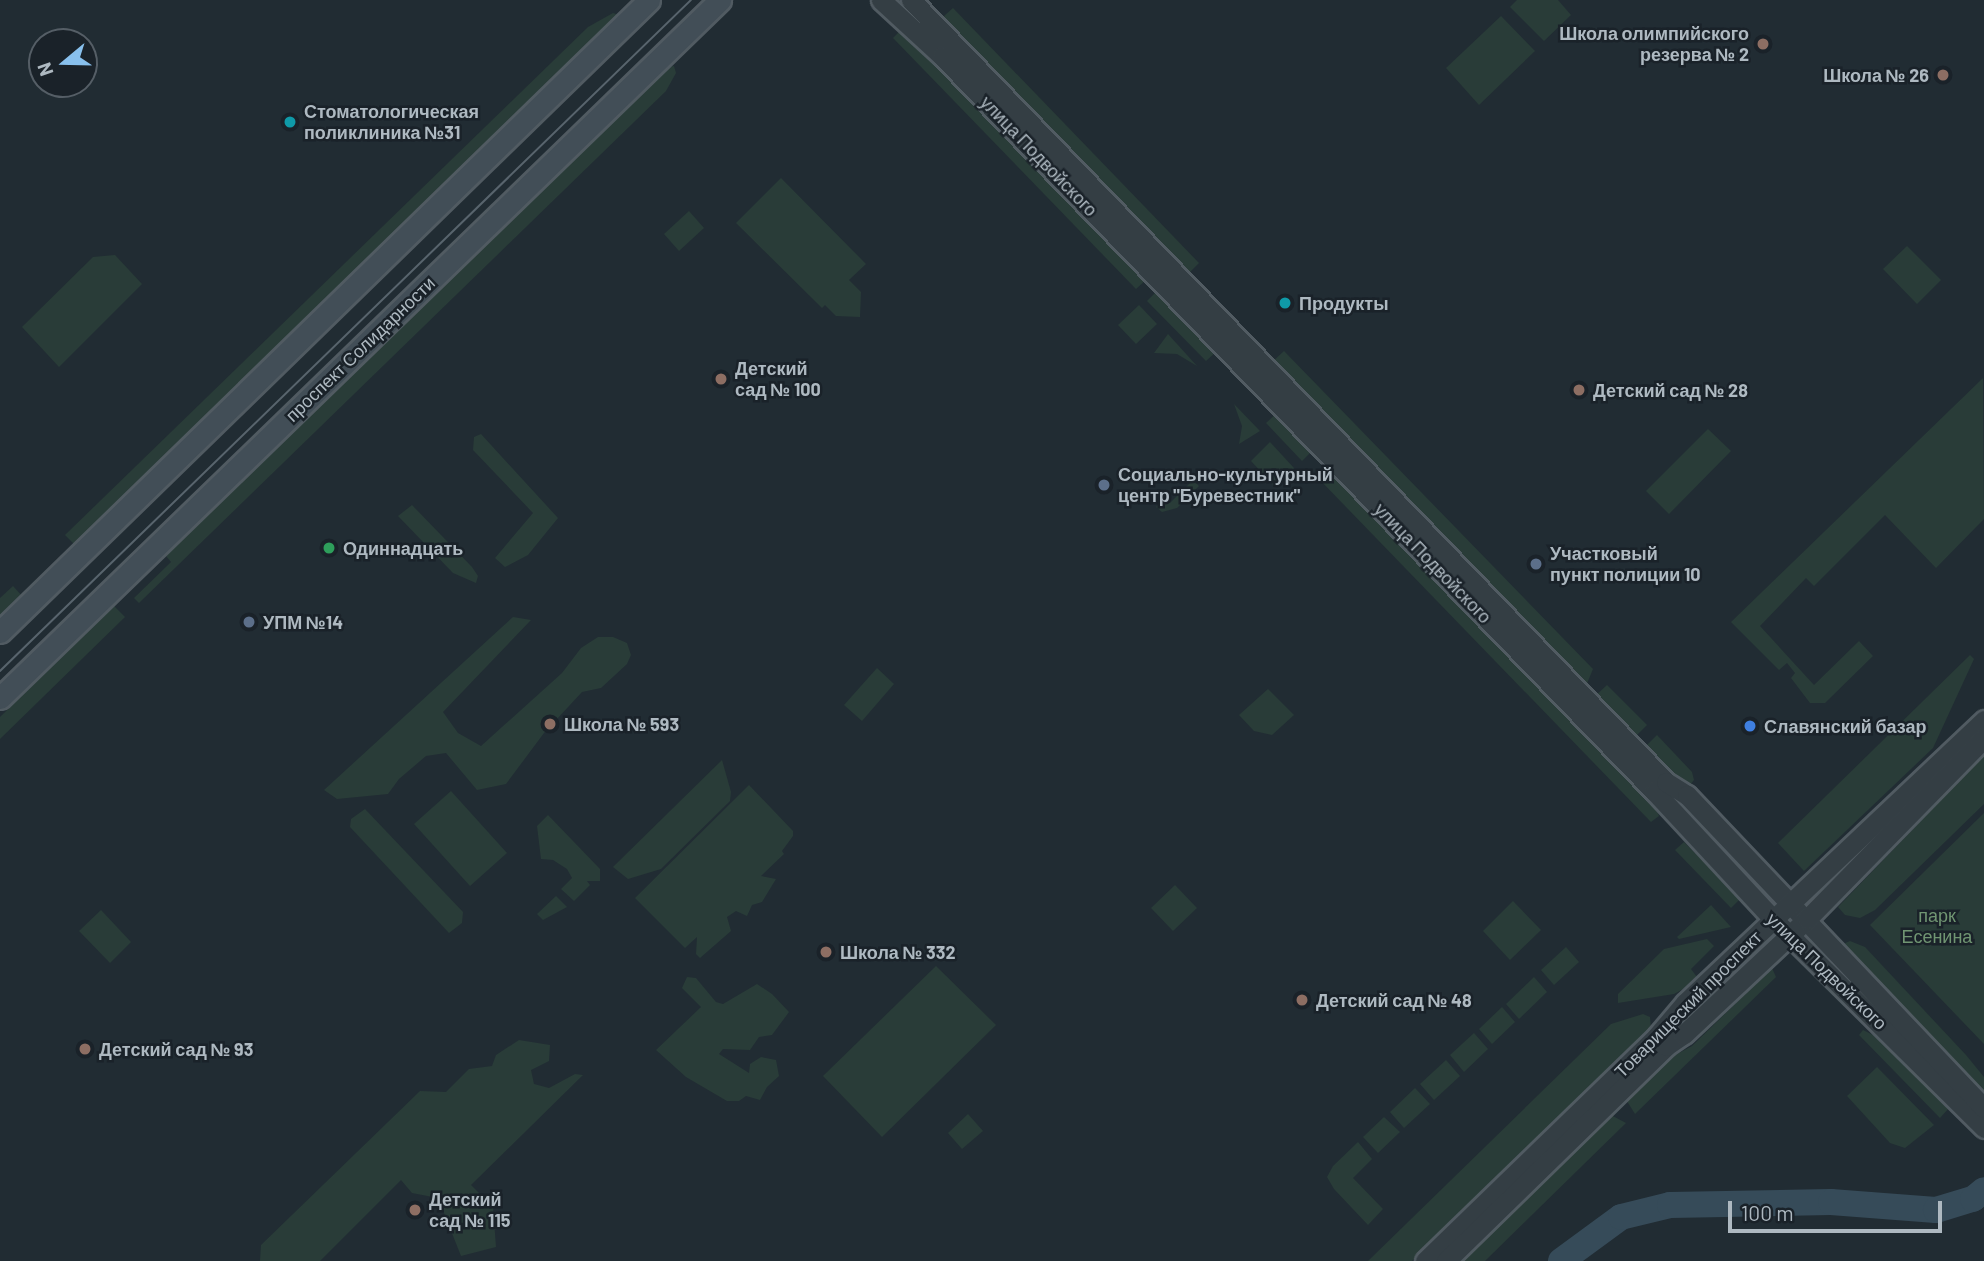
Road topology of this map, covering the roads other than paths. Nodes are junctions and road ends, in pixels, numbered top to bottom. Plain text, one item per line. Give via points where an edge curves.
1 (649, 0) edge
2 (720, 0) edge
3 (881, 0) edge
4 (911, 0) edge
5 (0, 632) edge
6 (0, 698) edge
7 (1984, 720) edge
8 (1984, 738) edge
9 (1791, 903) junction
10 (1773, 919) junction
11 (1807, 919) junction
12 (1790, 935) junction
13 (1984, 1108) edge
14 (1984, 1128) edge
15 (1425, 1261) edge
16 (1446, 1261) edge

1 - 5 main road
2 - 6 main road, проспект Солидарности
3 - 10 street, улица Подвойского via 943,56
4 - 9 street, улица Подвойского via 1658,774 1687,795
7 - 9 street, Товарищеский проспект
8 - 11 street, Товарищеский проспект
9 - 10 street, Товарищеский проспект
9 - 11 street, улица Подвойского
10 - 12 street, улица Подвойского
10 - 15 street, Товарищеский проспект
11 - 12 street, Товарищеский проспект
11 - 13 street, улица Подвойского
12 - 14 street, улица Подвойского
12 - 16 street, Товарищеский проспект via 1685,1034 1666,1046

